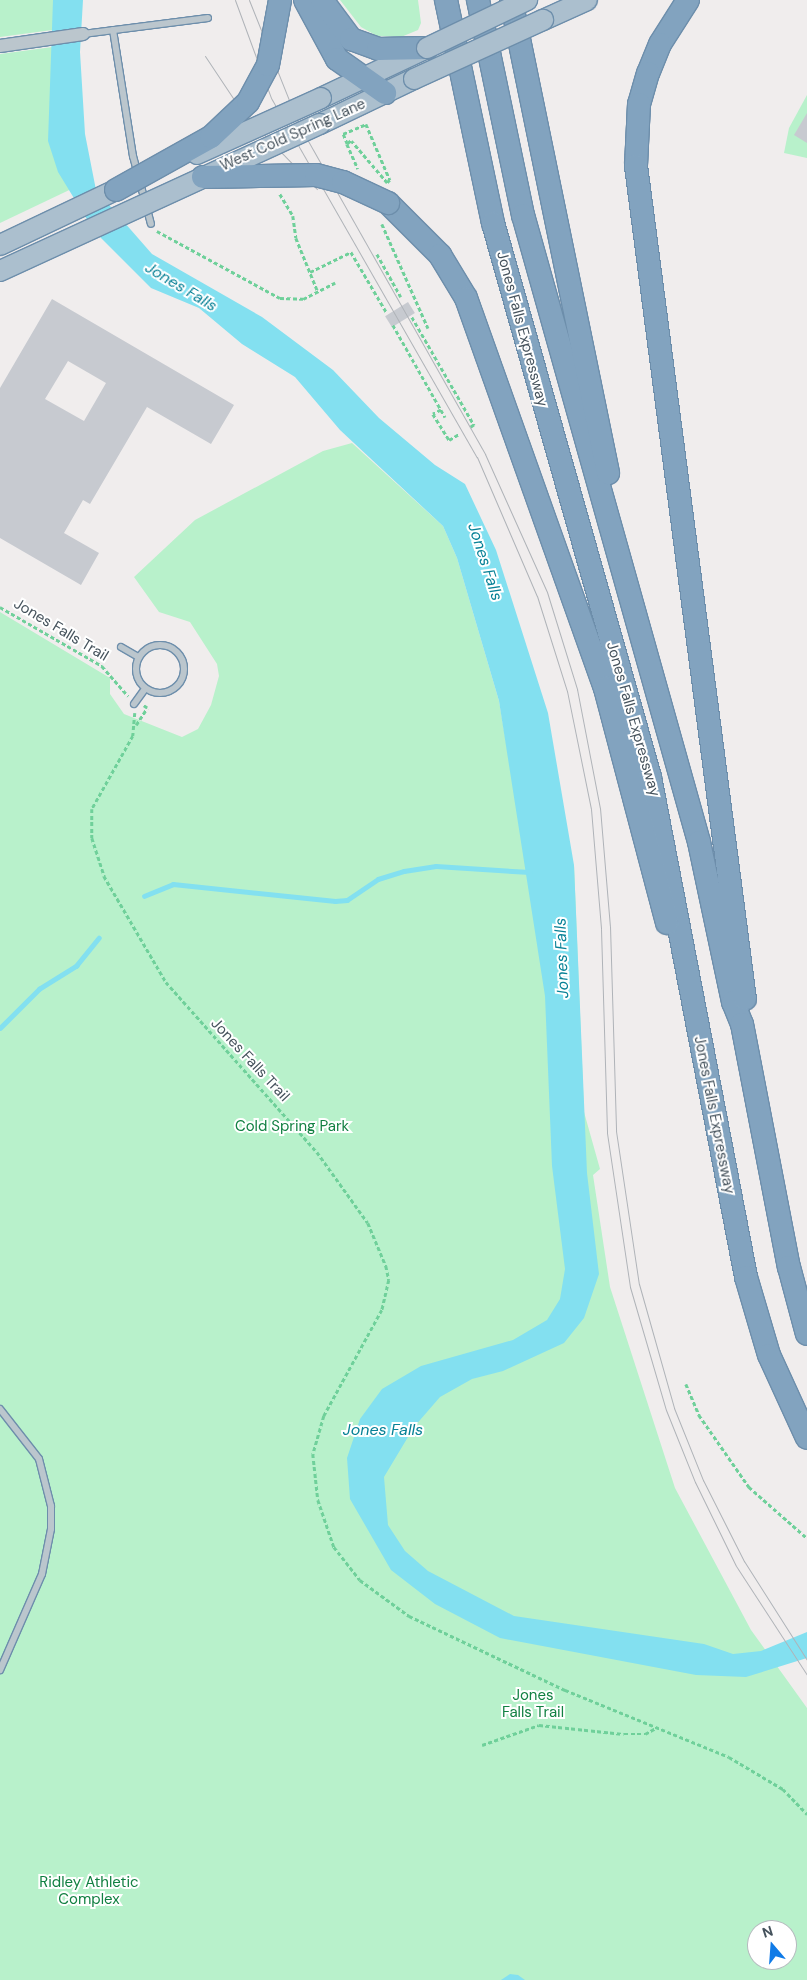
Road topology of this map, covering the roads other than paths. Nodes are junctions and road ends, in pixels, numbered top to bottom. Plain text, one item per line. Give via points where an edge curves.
1 (280, 0) edge
2 (305, 0) edge
3 (322, 0) edge
4 (440, 0) edge
5 (446, 0) edge
6 (478, 0) edge
7 (511, 0) edge
8 (527, 0) edge
9 (587, 0) edge
10 (688, 0) edge
11 (208, 18) dead end
12 (113, 30) junction
13 (83, 34) joint
14 (0, 46) edge
15 (415, 52) junction
16 (350, 84) junction
17 (461, 85) junction
18 (385, 94) junction
19 (203, 176) junction
20 (116, 190) junction
21 (150, 224) road end
22 (0, 245) edge
23 (0, 271) edge
24 (637, 619) junction
25 (121, 647) dead end
26 (138, 657) junction
27 (145, 688) junction
28 (133, 704) road end
29 (685, 969) junction
30 (742, 1024) junction
31 (807, 1334) edge
32 (0, 1408) edge
33 (807, 1438) edge
34 (0, 1670) edge

1 - 20 highway, bridge via 268,65 248,102 211,137
2 - 16 highway via 327,48
3 - 15 highway via 350,39 378,49
4 - 17 highway
5 - 17 highway, Jones Falls Expressway
6 - 24 highway, Jones Falls Expressway via 523,215
7 - 24 highway
8 - 15 main road, West Cold Spring Lane, bridge
9 - 18 main road, West Cold Spring Lane, bridge
10 - 30 highway via 660,44 648,72 639,104 636,166 745,987
11 - 12 lane
12 - 13 lane
12 - 21 lane via 133,156
13 - 14 street
15 - 16 main road, West Cold Spring Lane
16 - 18 highway
16 - 20 main road, West Cold Spring Lane, bridge
17 - 29 highway, Jones Falls Expressway via 539,396 650,777 667,850
18 - 19 main road, West Cold Spring Lane, bridge
19 - 23 main road, West Cold Spring Lane, bridge
19 - 29 highway, bridge via 316,175 383,209 440,255 466,298 604,688 669,931
20 - 22 main road, West Cold Spring Lane
24 - 30 highway, Jones Falls Expressway via 683,778
25 - 26 lane
26 - 27 lane via 137,678
26 - 27 lane via 148,647 161,644 174,649 184,666 181,680 172,690 158,693
27 - 28 lane
29 - 33 highway, Jones Falls Expressway via 746,1277 769,1355
30 - 31 highway, Jones Falls Expressway via 788,1267
32 - 34 lane via 38,1459 51,1506 51,1529 42,1574

